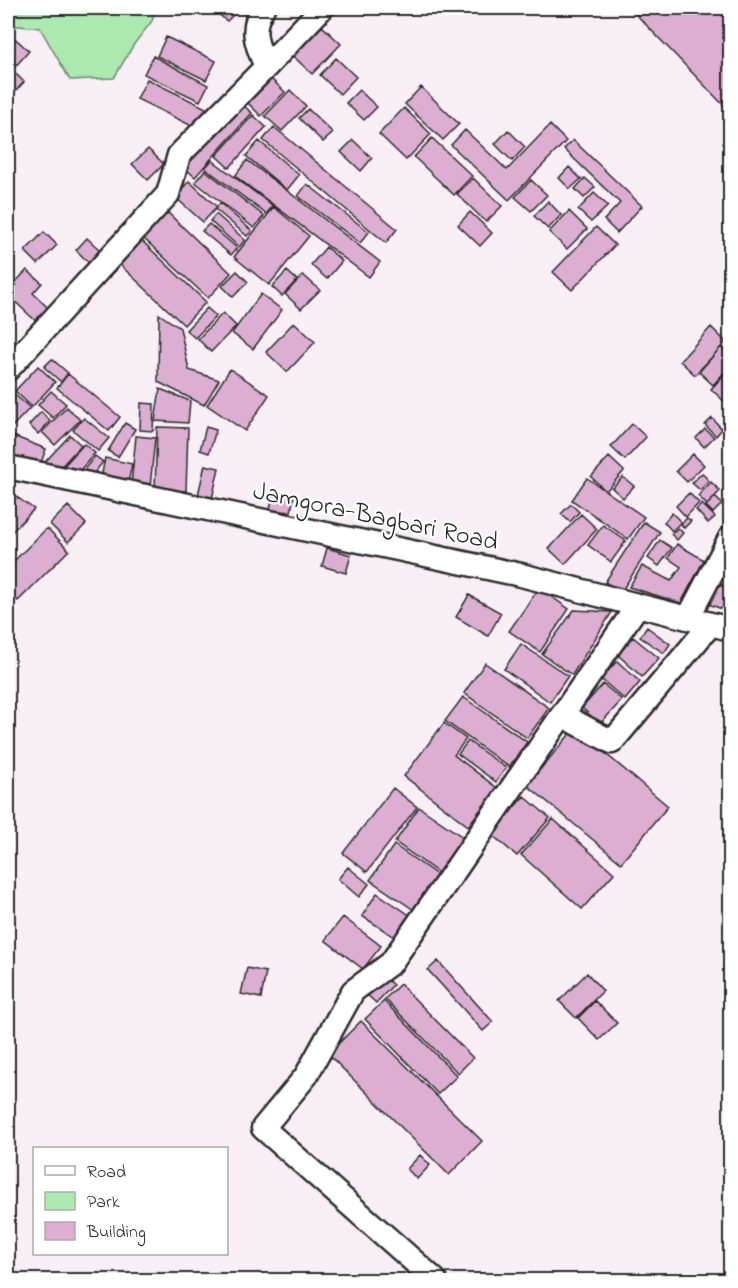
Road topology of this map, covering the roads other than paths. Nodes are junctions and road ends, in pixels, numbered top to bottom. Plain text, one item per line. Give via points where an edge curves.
1 (263, 8) edge
2 (322, 8) edge
3 (266, 67) junction
4 (8, 369) edge
5 (8, 467) edge
6 (730, 538) edge
7 (638, 605) junction
8 (688, 618) junction
9 (721, 626) edge
10 (562, 715) junction
11 (435, 1281) edge

1 - 3 street via 256,18 255,41
2 - 3 street
3 - 4 street via 179,155 168,194
5 - 7 street, Jamgora-Bagbari Road via 521,575
6 - 8 street
7 - 8 street, Jamgora-Bagbari Road
7 - 10 street
8 - 9 street, Jamgora-Bagbari Road
9 - 10 street via 612,742
10 - 11 street via 391,963 353,991 306,1076 263,1128

